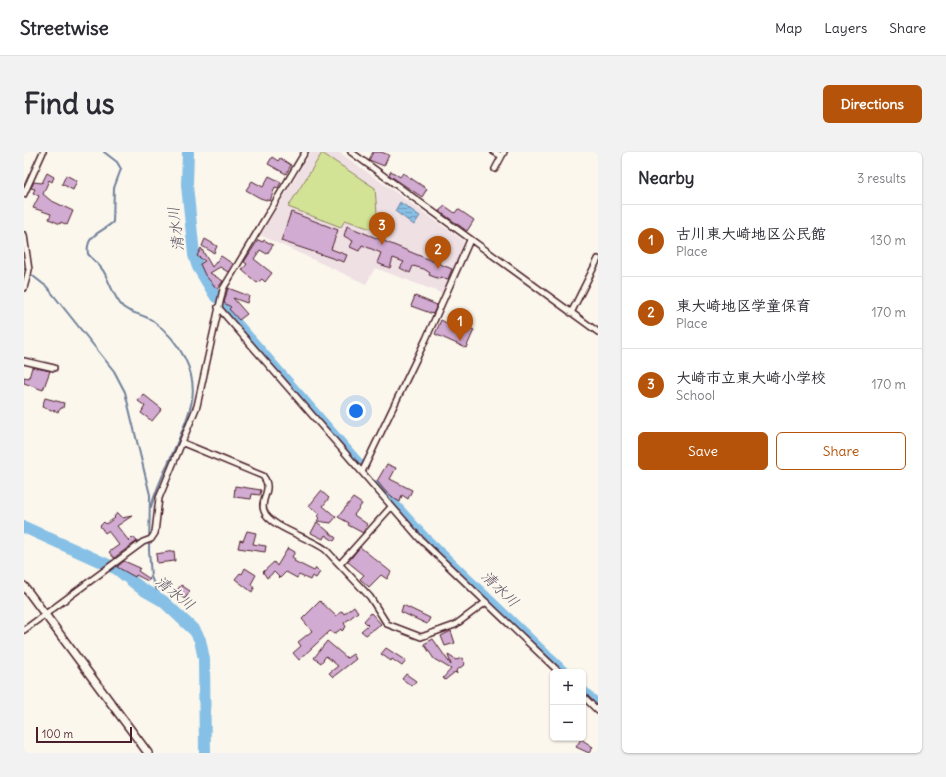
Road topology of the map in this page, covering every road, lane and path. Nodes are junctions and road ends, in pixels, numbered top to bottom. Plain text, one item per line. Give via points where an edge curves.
1 (43, 152) edge
2 (305, 152) edge
3 (351, 152) edge
4 (494, 152) edge
5 (503, 154) edge
6 (495, 169) dead end
7 (24, 194) edge
8 (24, 235) edge
9 (470, 240) junction
10 (598, 259) edge
11 (24, 288) edge
12 (218, 307) junction
13 (571, 313) junction
14 (598, 332) edge
15 (24, 361) edge
16 (54, 368) dead end
17 (183, 443) junction
18 (362, 472) junction
19 (391, 506) junction
20 (340, 564) junction
21 (24, 586) edge
22 (486, 602) junction
23 (46, 614) junction
24 (24, 630) edge
25 (556, 669) edge
26 (586, 699) edge
27 (598, 711) edge
28 (148, 753) edge

1 - 7 street
2 - 12 street via 223,289
3 - 9 street
4 - 5 street
5 - 6 street
8 - 11 street via 29,272
9 - 13 street
9 - 18 street
10 - 13 street
12 - 17 street via 197,406
12 - 18 street
13 - 14 street
15 - 16 street
17 - 20 street via 263,476 268,486 263,508 266,516 289,531 320,545
17 - 23 street via 159,498 155,533
18 - 19 street
19 - 20 street
19 - 22 street via 421,540
20 - 22 street via 370,597 387,624 421,637 455,625
21 - 23 street
22 - 25 street
23 - 24 street
23 - 28 street
26 - 27 street

